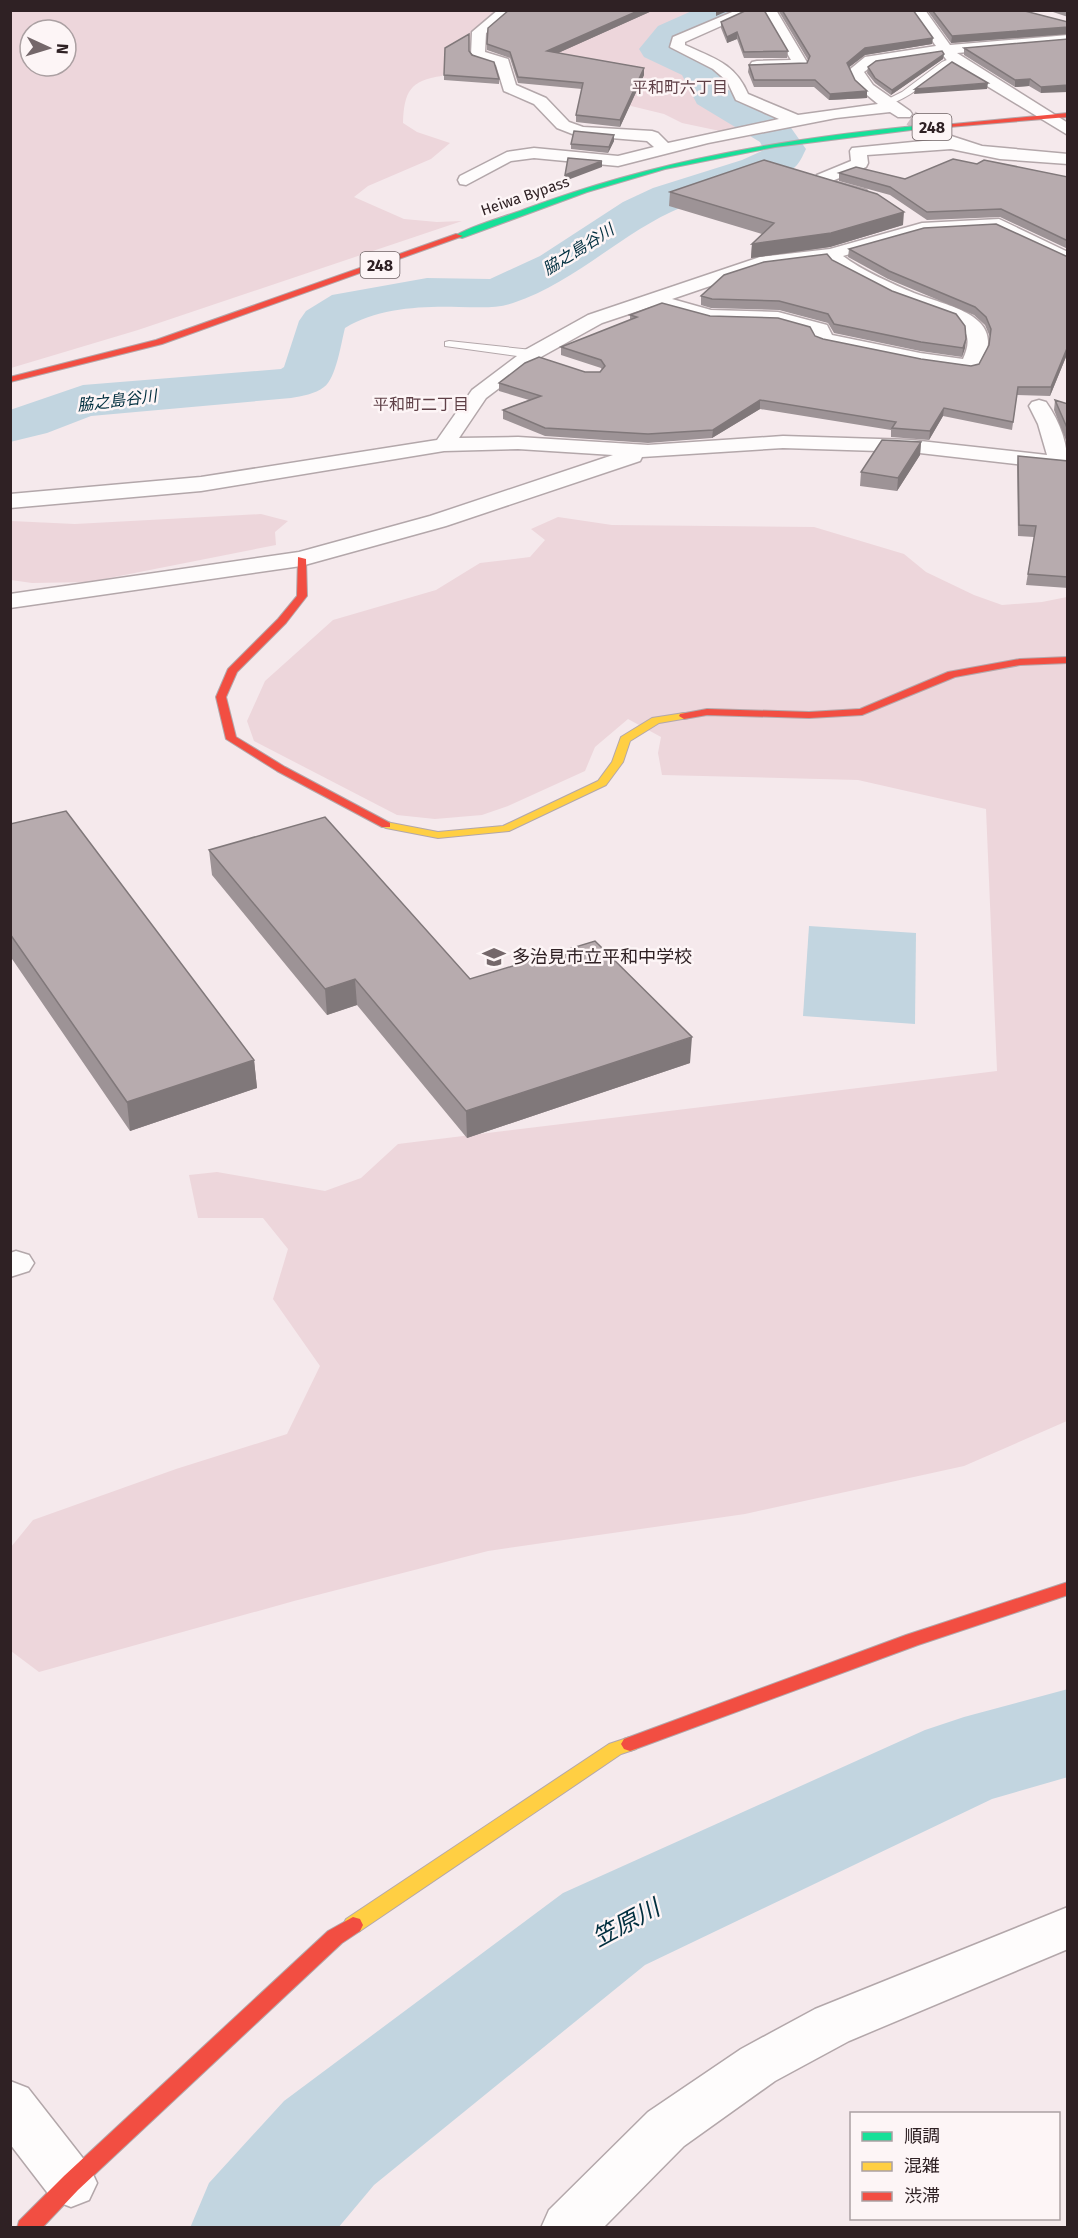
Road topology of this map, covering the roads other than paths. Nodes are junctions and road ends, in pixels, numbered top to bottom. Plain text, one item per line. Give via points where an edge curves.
1 (507, 10) edge
2 (750, 10) edge
3 (769, 10) edge
4 (917, 10) edge
5 (1068, 39) edge
6 (1031, 42) junction
7 (1049, 53) edge
8 (951, 54) junction
9 (718, 66) junction
10 (891, 105) junction
11 (1068, 115) edge
12 (1048, 117) junction
13 (912, 118) tunnel mouth
14 (797, 121) junction
15 (1068, 130) edge
16 (666, 150) junction
17 (1068, 159) edge
18 (466, 180) dead end
19 (873, 198) edge
20 (906, 217) dead end
21 (922, 228) junction
22 (832, 254) junction
23 (1068, 260) edge
24 (653, 300) junction
25 (449, 344) dead end
26 (532, 354) junction
27 (552, 361) edge
28 (10, 380) edge
29 (1039, 406) dead end
30 (444, 445) junction
31 (648, 451) junction
32 (1065, 463) edge
33 (10, 501) edge
34 (301, 559) junction
35 (10, 601) edge
36 (1068, 660) edge
37 (1068, 1588) edge
38 (1068, 1927) edge
39 (10, 2104) edge
40 (71, 2183) junction
41 (27, 2228) edge
42 (567, 2228) edge

1 - 16 street via 479,32 478,54 504,62 508,88 540,101 563,125 581,132 652,136
2 - 9 street via 678,40 677,47
3 - 9 street via 801,64
4 - 8 street
5 - 6 street
6 - 7 street
6 - 8 street
8 - 10 lane
8 - 10 street via 886,56 870,60 856,70 861,84
8 - 12 street
9 - 14 street via 734,79 741,97
10 - 13 street
10 - 14 street
11 - 12 main road, Heiwa Bypass / 248
12 - 15 street
12 - 28 main road, Heiwa Bypass / 248 via 797,141 687,161 625,178 159,342
14 - 16 street
16 - 18 street via 618,161 534,153 507,157
17 - 19 street via 1008,154 944,141 858,151 860,163 823,180 824,184
20 - 21 street
21 - 22 street
21 - 23 street via 999,224
22 - 24 street via 760,263
22 - 24 street via 838,262 909,297 963,315 976,328 979,341 978,353 970,366 823,339 820,329 778,318 710,316
24 - 26 street via 595,319
25 - 26 lane
26 - 27 street
26 - 30 street via 479,394
29 - 32 street via 1049,424 1059,459
30 - 31 street via 518,443
30 - 33 street via 201,484
31 - 32 street via 794,442 911,446
31 - 34 street via 438,521
34 - 35 street
34 - 36 main road via 302,596 232,671 221,697 231,739 390,827 438,834 505,829 602,783 617,762 626,739 656,720 707,712 862,712 952,674 1020,662
37 - 40 main road via 912,1640 615,1749 335,1937
38 - 42 street via 832,2025 758,2065 666,2129
39 - 40 street
40 - 41 main road

